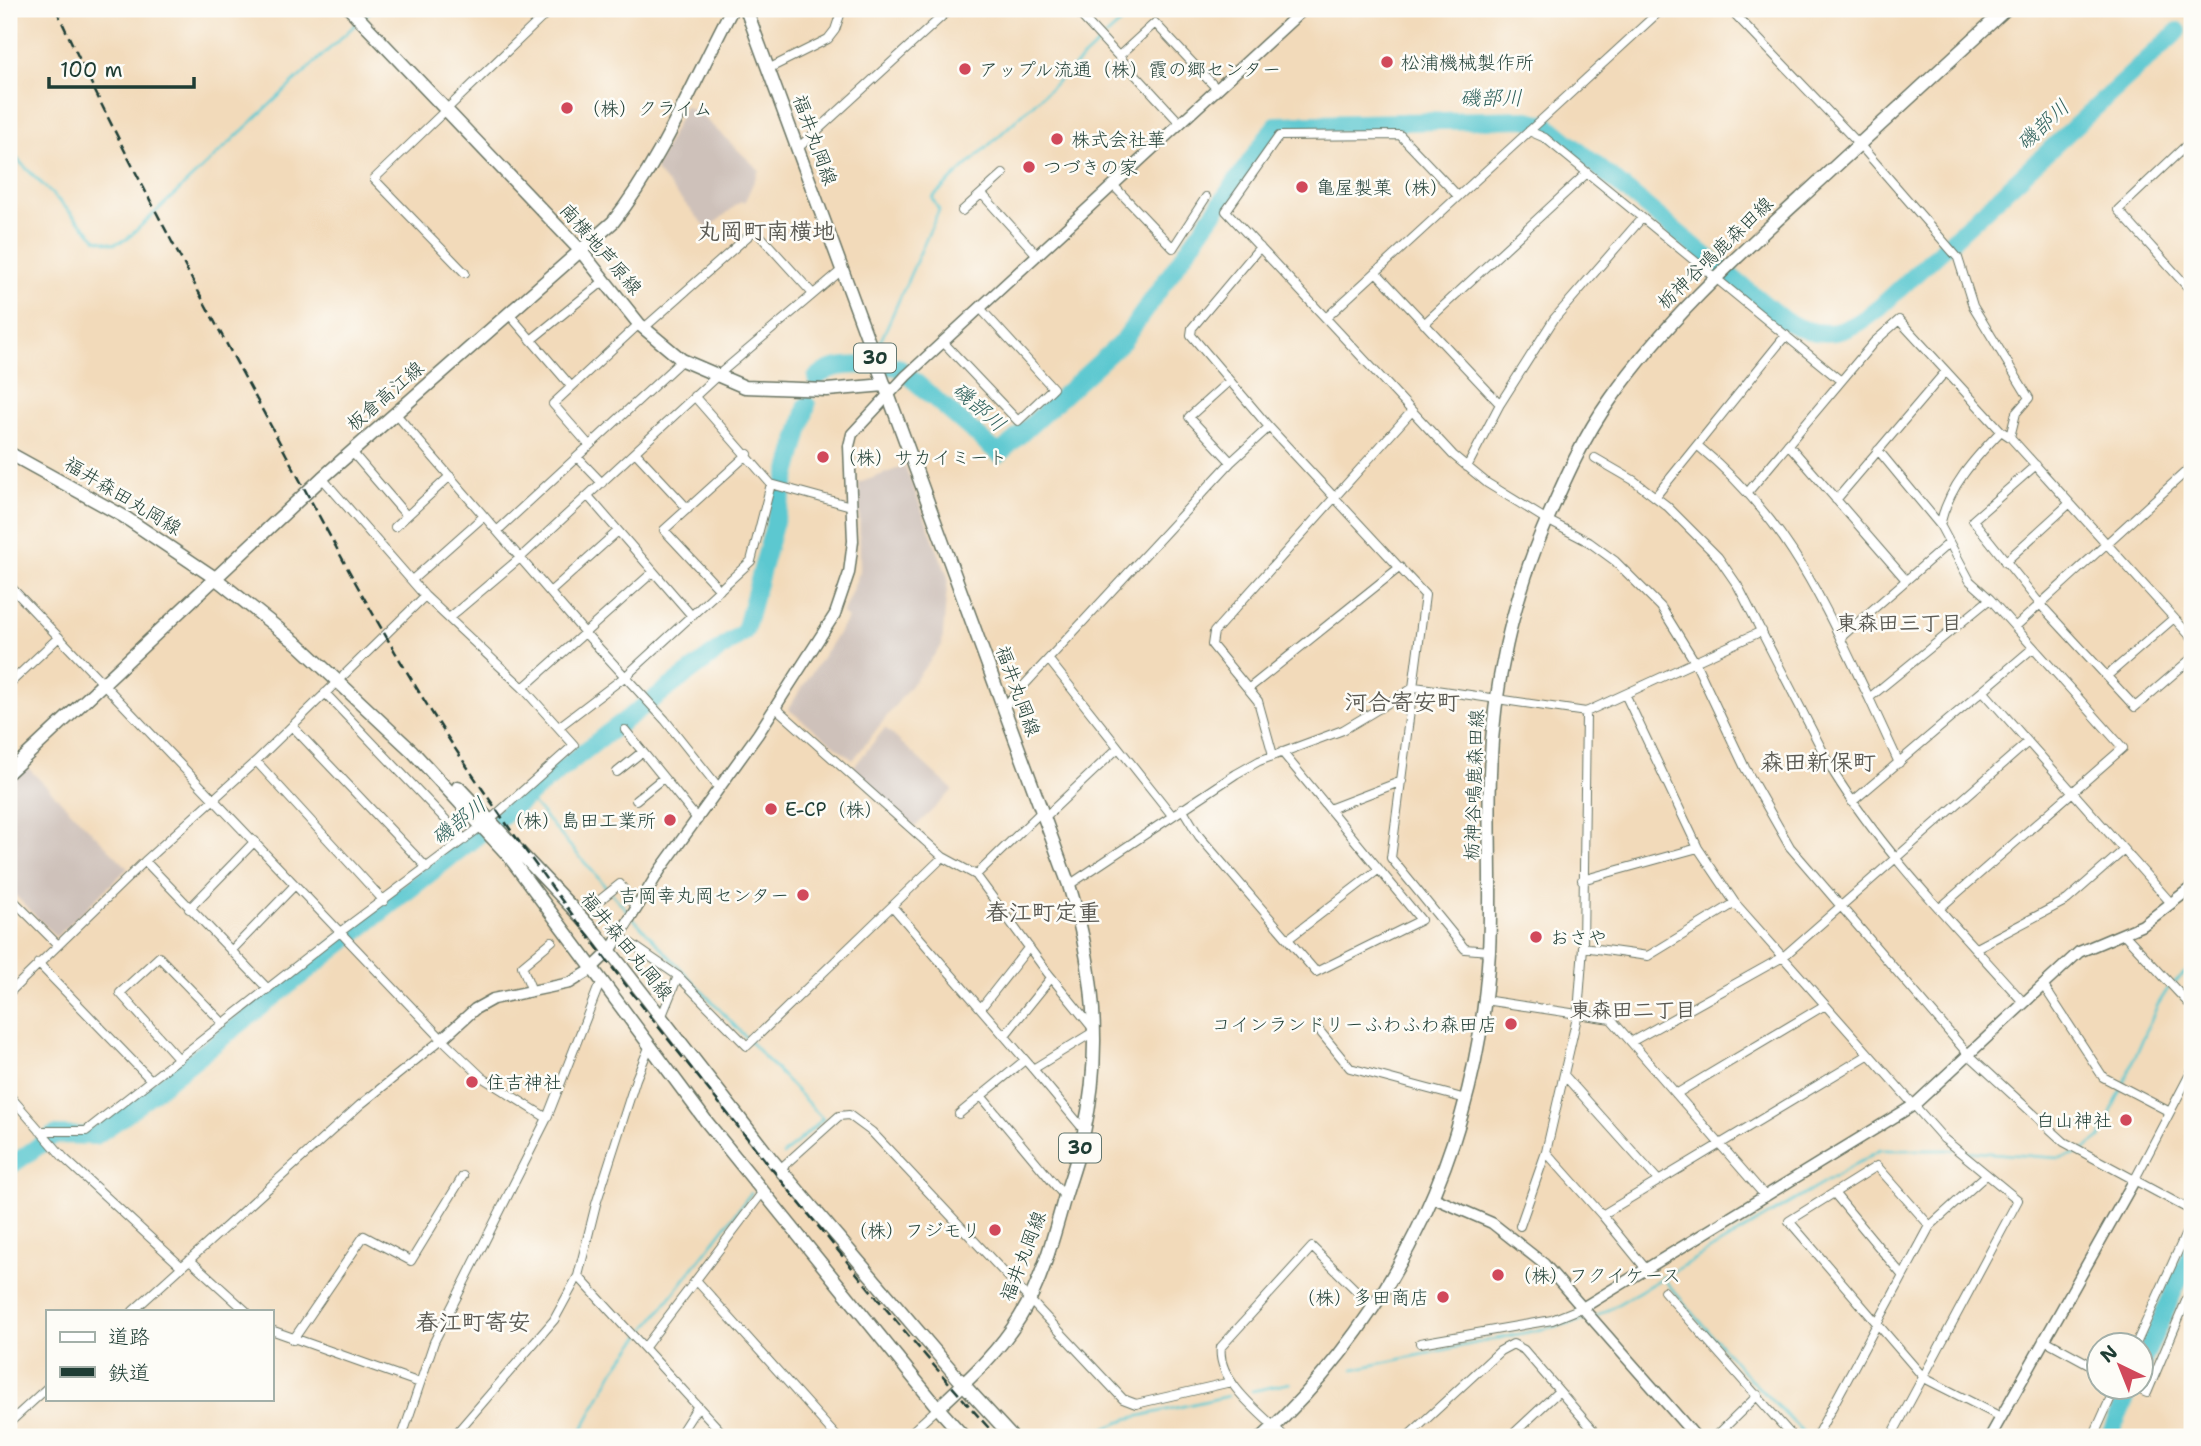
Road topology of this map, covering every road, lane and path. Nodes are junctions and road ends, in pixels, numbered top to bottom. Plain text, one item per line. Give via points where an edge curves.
1 (350, 9) edge
2 (549, 9) edge
3 (732, 9) edge
4 (746, 9) edge
5 (842, 9) edge
6 (950, 9) edge
7 (1075, 9) edge
8 (1304, 9) edge
9 (1662, 9) edge
10 (1730, 9) edge
11 (2006, 9) edge
12 (1119, 56) junction
13 (768, 69) junction
14 (1217, 89) junction
15 (447, 110) junction
16 (1180, 123) junction
17 (1529, 131) junction
18 (2192, 140) edge
19 (1859, 144) junction
20 (797, 149) junction
21 (1587, 173) junction
22 (1003, 174) dead end
23 (1113, 185) junction
24 (982, 194) junction
25 (1458, 196) junction
26 (1206, 198) dead end
27 (962, 211) dead end
28 (1642, 218) junction
29 (1260, 247) junction
30 (580, 250) junction
31 (1037, 255) junction
32 (842, 270) junction
33 (465, 272) dead end
34 (1376, 272) junction
35 (1714, 277) junction
36 (604, 280) junction
37 (2192, 292) edge
38 (813, 294) junction
39 (980, 308) junction
40 (508, 313) junction
41 (1326, 318) junction
42 (1424, 324) junction
43 (642, 326) junction
44 (1786, 335) junction
45 (531, 341) junction
46 (943, 342) junction
47 (682, 360) junction
48 (1946, 370) junction
49 (718, 375) junction
50 (1229, 381) junction
51 (1841, 381) junction
52 (570, 386) junction
53 (887, 389) junction
54 (694, 396) junction
55 (1500, 404) junction
56 (1412, 411) junction
57 (395, 413) junction
58 (1269, 427) junction
59 (2001, 431) junction
60 (2010, 437) junction
61 (1788, 444) junction
62 (589, 445) junction
63 (1697, 445) junction
64 (1878, 450) junction
65 (352, 452) junction
66 (635, 452) junction
67 (9, 453) edge
68 (748, 454) junction
69 (577, 457) junction
70 (1595, 458) dead end
71 (1231, 462) junction
72 (2035, 465) junction
73 (2192, 466) edge
74 (1467, 467) junction
75 (450, 477) junction
76 (322, 478) junction
77 (602, 483) junction
78 (774, 485) junction
79 (1748, 492) junction
80 (588, 496) junction
81 (1655, 497) junction
82 (1335, 498) junction
83 (1836, 500) junction
84 (2070, 503) junction
85 (851, 506) junction
86 (688, 509) junction
87 (407, 515) junction
88 (484, 516) junction
89 (1547, 520) junction
90 (1940, 525) junction
91 (395, 527) dead end
92 (497, 531) junction
93 (618, 531) junction
94 (1949, 543) junction
95 (2107, 544) junction
96 (520, 558) junction
97 (2005, 562) junction
98 (1399, 567) junction
99 (653, 572) junction
100 (215, 578) junction
101 (412, 580) junction
102 (1906, 580) junction
103 (9, 585) edge
104 (720, 590) junction
105 (550, 592) junction
106 (425, 596) junction
107 (1990, 599) junction
108 (2040, 604) junction
109 (692, 617) junction
110 (449, 618) junction
111 (2174, 618) junction
112 (2015, 626) junction
113 (1762, 631) junction
114 (585, 633) junction
115 (59, 637) junction
116 (1840, 638) junction
117 (2192, 638) edge
118 (2034, 648) junction
119 (2192, 658) edge
120 (1049, 660) junction
121 (1695, 662) junction
122 (627, 675) junction
123 (2107, 676) junction
124 (342, 678) junction
125 (103, 682) junction
126 (9, 684) edge
127 (1415, 687) junction
128 (523, 688) junction
129 (1248, 689) junction
130 (1983, 691) junction
131 (325, 693) junction
132 (1626, 696) junction
133 (1869, 698) junction
134 (1497, 700) junction
135 (1004, 707) junction
136 (776, 708) junction
137 (1586, 712) junction
138 (292, 726) junction
139 (559, 726) junction
140 (625, 730) dead end
141 (2028, 742) junction
142 (1118, 748) junction
143 (642, 752) junction
144 (1278, 754) junction
145 (256, 761) junction
146 (1899, 763) junction
147 (9, 772) edge
148 (617, 772) dead end
149 (663, 778) junction
150 (1402, 781) junction
151 (719, 788) junction
152 (2073, 792) junction
153 (216, 798) junction
154 (636, 800) dead end
155 (1852, 803) junction
156 (1182, 807) junction
157 (1329, 810) junction
158 (1171, 814) junction
159 (1043, 815) junction
160 (698, 820) junction
161 (491, 827) junction
162 (465, 840) junction
163 (255, 841) junction
164 (1698, 848) junction
165 (2124, 850) junction
166 (943, 857) junction
167 (1895, 857) junction
168 (145, 861) junction
169 (427, 868) junction
170 (1379, 869) junction
171 (976, 875) junction
172 (1582, 880) junction
173 (295, 885) junction
174 (1069, 885) junction
175 (2192, 887) edge
176 (384, 901) junction
177 (11, 902) edge
178 (596, 903) dead end
179 (1735, 903) junction
180 (2171, 903) junction
181 (892, 906) junction
182 (1840, 906) junction
183 (1940, 908) junction
184 (189, 909) junction
185 (636, 909) junction
186 (340, 932) junction
187 (2124, 934) junction
188 (620, 936) junction
189 (1288, 939) junction
190 (552, 941) dead end
191 (57, 944) junction
192 (1028, 947) junction
193 (1583, 947) junction
194 (1976, 948) junction
195 (230, 951) junction
196 (610, 951) junction
197 (1489, 951) junction
198 (1783, 957) junction
199 (38, 963) junction
200 (593, 968) junction
201 (678, 976) junction
202 (1051, 978) junction
203 (604, 983) junction
204 (2043, 985) junction
205 (268, 989) junction
206 (532, 991) junction
207 (9, 993) edge
208 (1484, 1000) junction
209 (2023, 1002) junction
210 (1825, 1005) junction
211 (2192, 1007) edge
212 (981, 1008) junction
213 (1578, 1013) junction
214 (661, 1018) junction
215 (224, 1024) junction
216 (1318, 1029) dead end
217 (1096, 1031) junction
218 (1004, 1035) junction
219 (442, 1039) junction
220 (1631, 1042) junction
221 (650, 1045) junction
222 (1967, 1053) junction
223 (1868, 1055) junction
224 (179, 1059) junction
225 (1025, 1060) junction
226 (1033, 1069) junction
227 (2192, 1070) edge
228 (1565, 1076) junction
229 (151, 1080) junction
230 (1676, 1094) junction
231 (9, 1095) edge
232 (982, 1097) junction
233 (1466, 1099) junction
234 (1914, 1105) junction
235 (2170, 1112) junction
236 (959, 1114) dead end
237 (547, 1118) junction
238 (40, 1130) junction
239 (1085, 1130) junction
240 (1719, 1143) junction
241 (1546, 1152) junction
242 (780, 1170) junction
243 (463, 1176) dead end
244 (1985, 1176) junction
245 (2135, 1179) junction
246 (1658, 1181) junction
247 (762, 1193) junction
248 (1834, 1193) junction
249 (1065, 1197) junction
250 (1766, 1197) junction
251 (1434, 1198) junction
252 (2192, 1211) edge
253 (1602, 1215) junction
254 (2192, 1220) edge
255 (1520, 1226) dead end
256 (1930, 1226) junction
257 (190, 1260) junction
258 (182, 1267) junction
259 (1646, 1269) junction
260 (1902, 1275) junction
261 (578, 1276) junction
262 (696, 1280) junction
263 (2192, 1287) edge
264 (1664, 1291) dead end
265 (1029, 1300) junction
266 (1373, 1307) junction
267 (134, 1310) edge
268 (245, 1310) edge
269 (1586, 1310) junction
270 (1879, 1326) junction
271 (273, 1330) edge
272 (2143, 1330) edge
273 (2043, 1339) junction
274 (293, 1340) junction
275 (1420, 1343) dead end
276 (645, 1347) junction
277 (2086, 1363) edge
278 (2156, 1372) edge
279 (1924, 1378) junction
280 (1231, 1382) junction
281 (420, 1383) junction
282 (964, 1385) junction
283 (46, 1389) edge
284 (1559, 1391) junction
285 (1758, 1395) junction
286 (2110, 1400) edge
287 (698, 1406) junction
288 (938, 1408) junction
289 (2001, 1417) junction
290 (9, 1423) edge
291 (1275, 1427) junction
292 (402, 1437) edge
293 (453, 1437) edge
294 (678, 1437) edge
295 (726, 1437) edge
296 (837, 1437) edge
297 (906, 1437) edge
298 (964, 1437) edge
299 (1012, 1437) edge
300 (1263, 1437) edge
301 (1285, 1437) edge
302 (1407, 1437) edge
303 (1510, 1437) edge
304 (1599, 1437) edge
305 (1696, 1437) edge
306 (1715, 1437) edge
307 (1793, 1437) edge
308 (1816, 1437) edge
309 (1891, 1437) edge
310 (1990, 1437) edge
311 (2093, 1437) edge

1 - 15 main road, 南横地芦原線
2 - 15 street
3 - 30 main road, 板倉高江線 via 628,203
4 - 13 main road, 福井丸岡線 / 30
5 - 13 street via 828,38
6 - 20 street
7 - 12 street
8 - 14 street
9 - 17 street
10 - 19 street
11 - 19 main road, 栃神谷鳴鹿森田線
12 - 14 street via 1155,23
12 - 16 street
13 - 20 main road, 福井丸岡線 / 30
14 - 16 street
15 - 30 main road, 南横地芦原線
15 - 33 street via 374,180
16 - 23 street
17 - 21 street via 1545,138
17 - 25 street
18 - 37 street via 2118,210
19 - 35 main road, 栃神谷鳴鹿森田線
19 - 60 street via 1958,258 1973,306 2029,398 2016,413
20 - 32 main road, 福井丸岡線 / 30
21 - 28 street
21 - 42 street
22 - 24 street
23 - 26 street via 1173,248
23 - 31 street
24 - 27 street
24 - 31 street
25 - 29 street via 1399,135 1279,136 1226,211
25 - 34 street
28 - 35 street
28 - 55 street via 1554,319
29 - 41 street
29 - 50 street via 1192,328 1191,335
30 - 36 main road, 南横地芦原線
30 - 40 main road, 板倉高江線
31 - 39 street
32 - 38 street
32 - 53 main road, 福井丸岡線 / 30
34 - 41 street
34 - 42 street
35 - 44 street
35 - 89 main road, 栃神谷鳴鹿森田線 via 1680,311 1606,404
36 - 43 main road, 南横地芦原線
36 - 45 street
38 - 43 street via 755,230
38 - 49 street
39 - 46 street
39 - 46 street via 1053,388 1018,421
40 - 45 street
40 - 57 main road, 板倉高江線
41 - 56 street
42 - 55 street
43 - 47 main road, 南横地芦原線
43 - 52 street
44 - 51 street
44 - 63 street
45 - 52 street
46 - 53 street
47 - 49 main road, 南横地芦原線
47 - 62 street
48 - 51 street via 1899,320
48 - 59 street
48 - 64 street
49 - 53 main road, 南横地芦原線 via 745,387
49 - 54 street
50 - 58 street
50 - 71 street via 1189,418
51 - 61 street
52 - 62 street via 553,404
53 - 85 street via 852,434
53 - 135 main road, 福井丸岡線 / 30
54 - 66 street
54 - 68 street
55 - 74 street
56 - 74 street
56 - 82 street
57 - 65 main road, 板倉高江線
57 - 75 street
58 - 71 street
58 - 82 street
59 - 60 street
59 - 90 street via 1962,474
60 - 72 street
61 - 79 street
61 - 83 street
62 - 69 street
63 - 79 street
63 - 81 street
64 - 83 street
64 - 90 street
65 - 76 main road, 板倉高江線
65 - 87 street
66 - 77 street
66 - 86 street
67 - 100 main road, 福井森田丸岡線 via 123,516
68 - 78 street
68 - 86 street
69 - 77 street
69 - 92 street
70 - 81 street
71 - 120 street
72 - 84 street
72 - 97 street via 1973,520
73 - 95 street
74 - 89 street
75 - 87 street
75 - 88 street
76 - 100 main road, 板倉高江線
76 - 101 street
77 - 80 street
78 - 85 street
78 - 104 street via 751,561
79 - 116 street via 1800,559
80 - 93 street
80 - 96 street
81 - 113 street via 1718,557
82 - 98 street
82 - 129 street via 1214,632 1212,645
83 - 102 street
84 - 95 street
84 - 97 street
85 - 136 street via 849,573 835,614
86 - 104 street via 664,530
87 - 91 street
88 - 92 street
88 - 101 street
89 - 121 street via 1589,542 1634,578 1661,607
89 - 134 main road, 栃神谷鳴鹿森田線 via 1519,596
90 - 94 street
92 - 96 street
93 - 99 street
93 - 105 street
94 - 102 street
94 - 107 street via 1970,581
95 - 108 street
95 - 111 street
96 - 105 street
96 - 110 street
97 - 108 street
98 - 127 street via 1425,595
98 - 129 street
99 - 109 street
99 - 114 street
100 - 124 main road, 福井森田丸岡線 via 284,622
100 - 125 main road, 板倉高江線
101 - 106 street
102 - 116 street
103 - 115 street
104 - 109 street
105 - 114 street
106 - 110 street
106 - 124 street
107 - 112 street
107 - 133 street
108 - 112 street
108 - 123 street
109 - 122 street
110 - 128 street
111 - 117 street
111 - 123 street
112 - 118 street
113 - 121 street
113 - 155 street
114 - 122 street
114 - 128 street
115 - 125 street
115 - 126 street
116 - 133 street
118 - 130 street
118 - 152 street via 2123,748
119 - 123 street via 2135,707
120 - 135 street
120 - 142 street
121 - 132 street
121 - 182 street via 1763,803 1790,847
122 - 139 street
122 - 151 street
124 - 131 street
124 - 161 main road, 福井森田丸岡線
125 - 147 main road, 板倉高江線
125 - 153 street
127 - 134 street
127 - 144 street via 1343,730
127 - 150 street
128 - 139 street
129 - 144 street via 1258,701
130 - 141 street
130 - 146 street
131 - 138 street
131 - 162 street
132 - 137 street
132 - 164 street
133 - 146 street
134 - 137 street
134 - 197 main road, 栃神谷鳴鹿森田線 via 1490,771
135 - 159 main road, 福井丸岡線 / 30
136 - 151 street
136 - 166 street
137 - 172 street
138 - 145 street
138 - 169 street
139 - 161 street via 575,745
140 - 143 street
141 - 152 street
141 - 167 street
142 - 158 street
142 - 159 street
143 - 148 street
143 - 149 street
144 - 156 street
144 - 157 street
145 - 153 street
145 - 176 street
146 - 155 street
149 - 154 street
149 - 160 street
150 - 157 street
150 - 197 street via 1391,858 1465,949
151 - 160 street
152 - 165 street
152 - 183 street
153 - 163 street
153 - 168 street
155 - 167 street
156 - 158 street
156 - 189 street via 1199,836
157 - 170 street
158 - 174 street
159 - 171 street
159 - 174 main road, 福井丸岡線 / 30
160 - 185 street
161 - 162 street
161 - 196 main road, 福井森田丸岡線
161 - 200 main road, 福井森田丸岡線
162 - 169 street
163 - 173 street
163 - 184 street
164 - 172 street
164 - 179 street
165 - 180 street
165 - 194 street via 2067,900
166 - 171 street
166 - 181 street
167 - 182 street
167 - 183 street
168 - 184 street
168 - 191 street
169 - 176 street
170 - 189 street
170 - 189 street via 1421,920 1316,972
171 - 192 street
172 - 193 street
173 - 186 street
173 - 195 street
174 - 217 main road, 福井丸岡線 / 30 via 1087,951
175 - 180 street
176 - 186 street
177 - 191 street
178 - 185 street via 620,884
179 - 193 street via 1648,956
179 - 198 street
180 - 187 street
181 - 201 street via 747,1046
181 - 212 street
182 - 198 street
182 - 222 street
183 - 194 street
184 - 195 street
185 - 188 street
186 - 205 street
186 - 219 street
187 - 204 street via 2086,947
187 - 211 street
188 - 196 street
188 - 201 street
190 - 206 street via 522,966
191 - 199 street
192 - 202 street
192 - 212 street
193 - 213 street
194 - 209 street
195 - 205 street
196 - 200 street
196 - 214 main road, 福井森田丸岡線
197 - 208 main road, 栃神谷鳴鹿森田線
198 - 210 street
198 - 220 street
199 - 207 street
199 - 229 street
200 - 203 main road, 福井森田丸岡線
200 - 206 street via 570,983
201 - 214 street
202 - 217 street
202 - 218 street
203 - 221 main road, 福井森田丸岡線
203 - 237 street via 598,988
204 - 209 street
204 - 235 street via 2103,1077
205 - 215 street
206 - 219 street via 493,999
208 - 213 street
208 - 233 main road, 栃神谷鳴鹿森田線
209 - 222 street
210 - 223 street
210 - 230 street
212 - 218 street
213 - 220 street via 1611,1019
213 - 228 street
214 - 242 main road, 福井森田丸岡線
215 - 224 street
215 - 224 street via 159,957 120,993
216 - 233 street via 1350,1068
217 - 226 street
217 - 239 main road, 福井丸岡線 / 30
218 - 225 street
219 - 237 street via 483,1078
219 - 257 street via 359,1105
220 - 230 street
221 - 247 main road, 福井森田丸岡線
221 - 261 street via 600,1192
222 - 234 street
222 - 245 street via 2064,1142
223 - 234 street
223 - 240 street
224 - 229 street
225 - 226 street
225 - 232 street
226 - 239 street
227 - 235 street
228 - 241 street
228 - 246 street
229 - 238 street via 86,1131
230 - 240 street
231 - 238 street
232 - 236 street
232 - 249 street
233 - 251 main road, 栃神谷鳴鹿森田線
234 - 244 street
234 - 250 street
235 - 245 street
237 - 281 street via 457,1293
238 - 258 street
239 - 249 main road, 福井丸岡線 / 30
240 - 246 street
240 - 250 street
241 - 253 street
241 - 255 street
242 - 265 street via 839,1116 852,1117 872,1132
242 - 282 main road, 福井森田丸岡線
243 - 274 street via 411,1261 363,1236
244 - 256 street
244 - 279 street via 2018,1200
245 - 252 street
245 - 273 street
246 - 253 street
247 - 262 street
247 - 288 main road, 福井森田丸岡線
248 - 256 street via 1877,1166
248 - 260 street
248 - 270 street via 1789,1221
249 - 265 main road, 福井丸岡線 / 30
250 - 259 street
251 - 266 main road, 栃神谷鳴鹿森田線 via 1403,1262
251 - 269 street via 1492,1223 1518,1241
253 - 259 street
254 - 272 street
256 - 260 street
257 - 258 street
257 - 268 street
258 - 267 street
259 - 269 street
260 - 270 street
261 - 276 street
261 - 293 street via 554,1320
262 - 276 street
262 - 296 street
263 - 278 street
264 - 285 street
265 - 280 street via 1123,1399 1136,1404
265 - 282 main road, 福井丸岡線 / 30 via 999,1348
266 - 280 street via 1312,1248 1221,1346
266 - 291 main road, 栃神谷鳴鹿森田線 via 1329,1368
269 - 275 street
269 - 305 street
270 - 279 street
270 - 308 street
271 - 274 street
273 - 277 street
273 - 289 street
274 - 281 street
276 - 287 street
279 - 289 street
279 - 309 street
280 - 291 street
281 - 292 street
282 - 288 main road, 福井丸岡線 / 30
282 - 299 main road
283 - 290 street
284 - 302 street via 1524,1350 1513,1344
284 - 303 street
284 - 304 street
285 - 306 street
285 - 307 street
286 - 311 street
287 - 294 street
287 - 295 street
288 - 297 street
288 - 298 main road
289 - 310 street
291 - 300 main road, 栃神谷鳴鹿森田線
291 - 301 street

